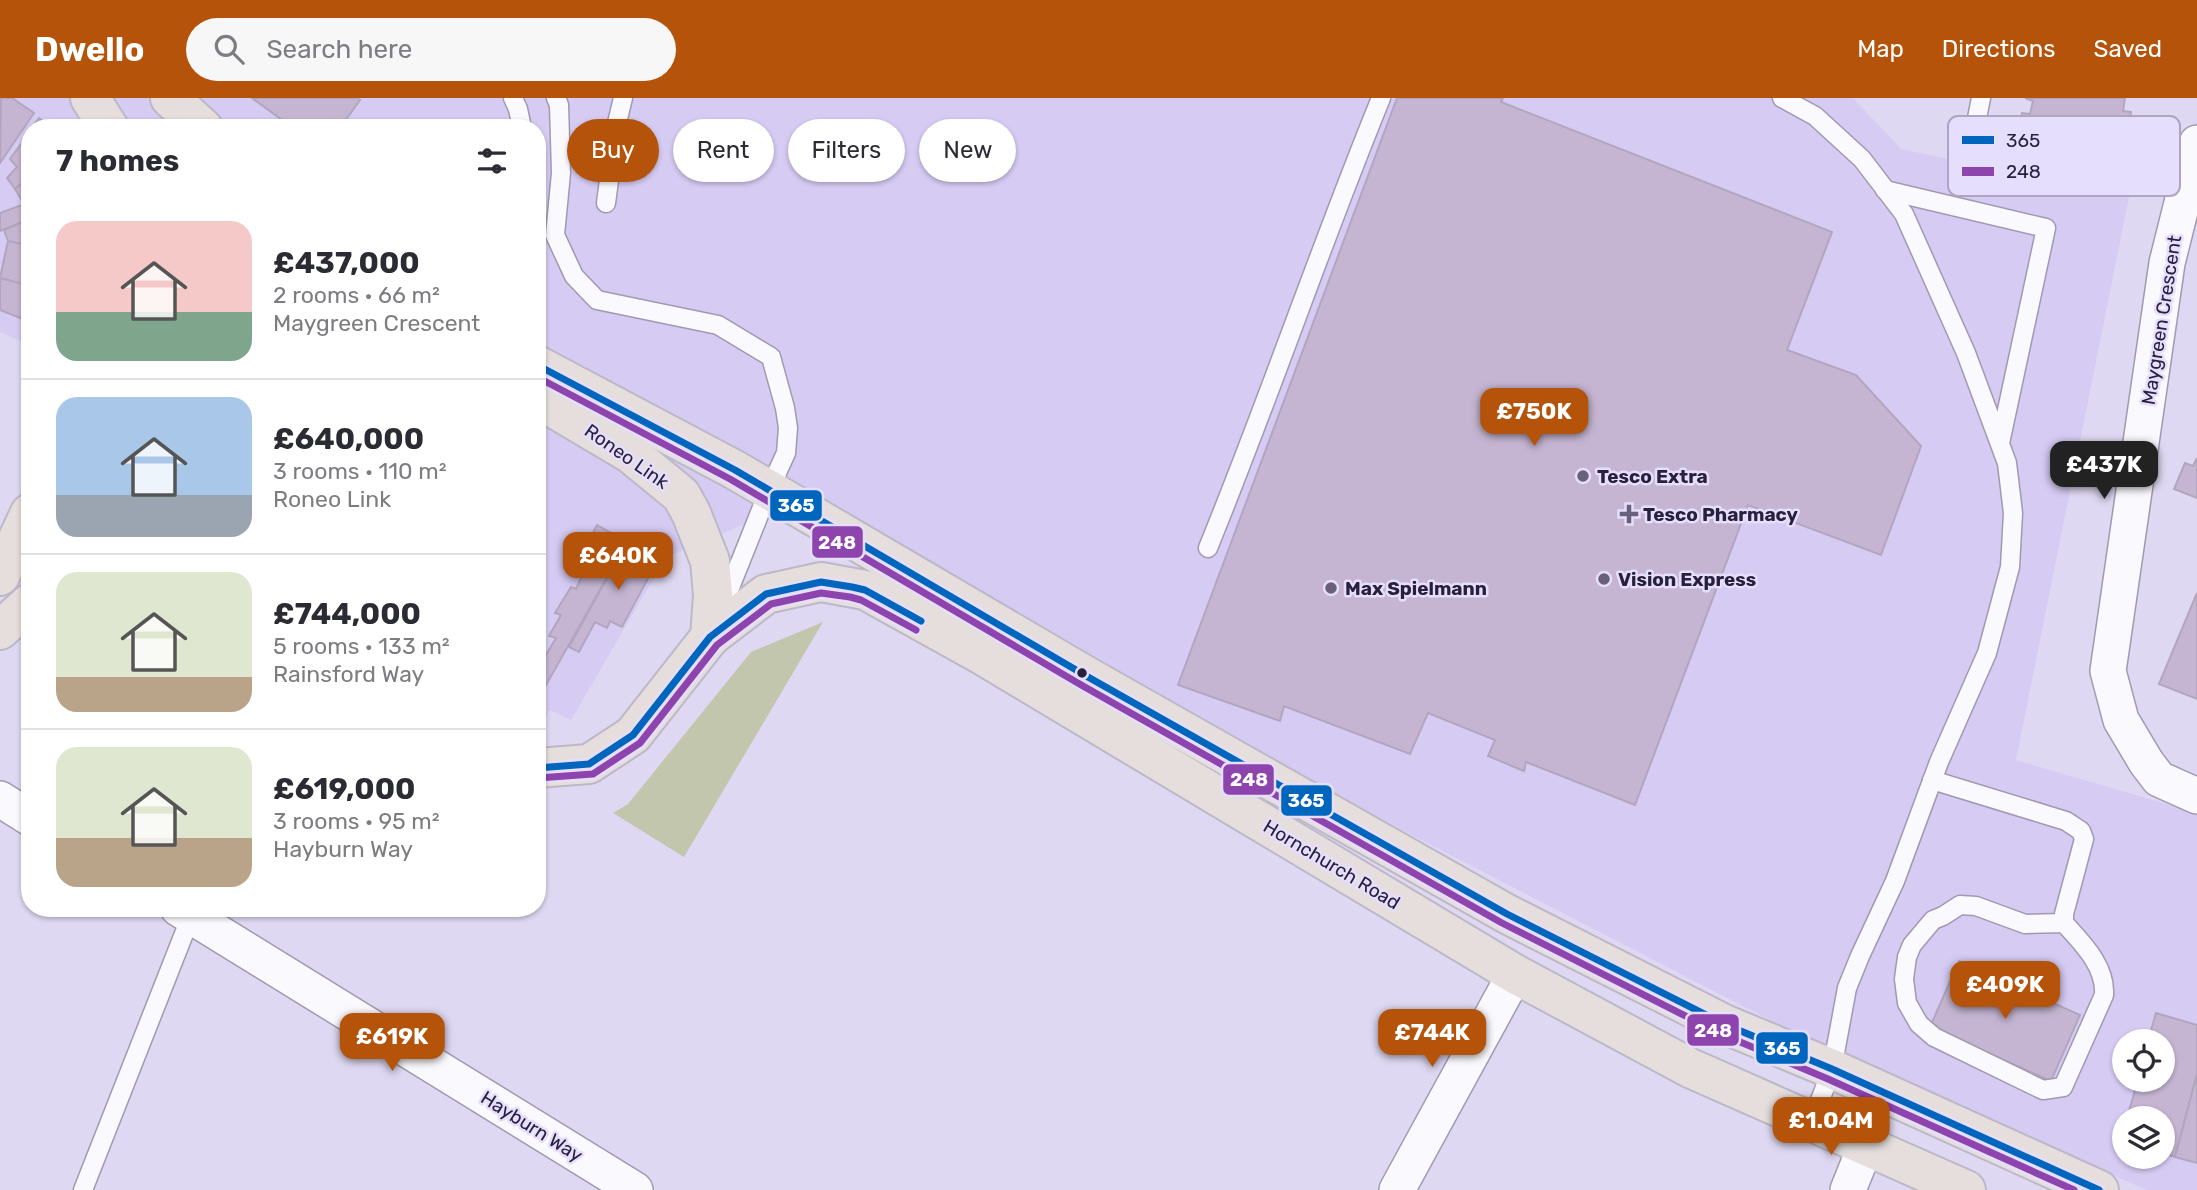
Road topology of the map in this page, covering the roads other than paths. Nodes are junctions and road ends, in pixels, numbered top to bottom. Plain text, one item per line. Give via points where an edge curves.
1 (90, 98) edge
2 (170, 98) edge
3 (513, 98) edge
4 (556, 98) edge
5 (623, 98) edge
6 (1381, 98) edge
7 (1782, 98) edge
8 (1981, 98) edge
9 (1978, 116) edge
10 (103, 119) edge
11 (193, 119) edge
12 (520, 119) edge
13 (2197, 143) edge
14 (1885, 190) junction
15 (606, 203) dead end
16 (546, 370) edge
17 (546, 402) edge
18 (2000, 443) junction
19 (769, 490) junction
20 (21, 532) edge
21 (1208, 548) dead end
22 (0, 576) edge
23 (21, 611) edge
24 (0, 630) edge
25 (710, 637) junction
26 (546, 767) edge
27 (1932, 780) junction
28 (2197, 796) edge
29 (0, 799) edge
30 (21, 812) edge
31 (182, 917) edge
32 (192, 917) edge
33 (2064, 923) junction
34 (1515, 974) junction
35 (1832, 1069) junction
36 (1812, 1121) junction
37 (1866, 1145) junction
38 (83, 1190) edge
39 (635, 1190) edge
40 (1397, 1190) edge
41 (1848, 1190) edge
42 (1966, 1190) edge
43 (2099, 1190) edge

1 - 10 main road
2 - 11 main road
3 - 12 lane
4 - 19 lane via 562,173 555,235 574,276 597,300 718,325 771,357 788,428 786,453
5 - 15 lane
6 - 21 lane
7 - 14 lane via 1815,116 1862,159
8 - 9 lane
13 - 28 street, Maygreen Crescent via 2167,263 2108,671 2121,720 2146,762 2159,779
14 - 18 lane via 1904,215 1966,353
14 - 18 lane via 2046,228
16 - 19 main road
17 - 25 main road, Roneo Link via 631,454 681,495 710,561
18 - 27 lane via 2007,463 2012,513 2010,567 1987,653
19 - 25 lane
19 - 35 main road via 1507,915 1724,1024
20 - 22 main road
23 - 24 main road
25 - 26 main road via 633,735 589,764
25 - 34 main road, Hornchurch Road via 766,594 821,582 865,590 994,662
27 - 33 lane via 2066,821 2081,831 2084,839
27 - 35 lane via 1895,881 1847,988
29 - 30 street
31 - 38 lane
32 - 39 street, Hayburn Way
33 - 33 lane via 2079,937 2105,982 2104,995 2063,1087 2043,1090 1934,1037 1919,1024 1907,1003 1904,979 1912,945 1933,920 1960,905 1976,906 2025,924
34 - 36 main road, Hornchurch Road via 1690,1068
34 - 40 street
35 - 36 lane
35 - 43 main road
36 - 37 main road, Hornchurch Road
37 - 41 street
37 - 42 main road, Hornchurch Road

